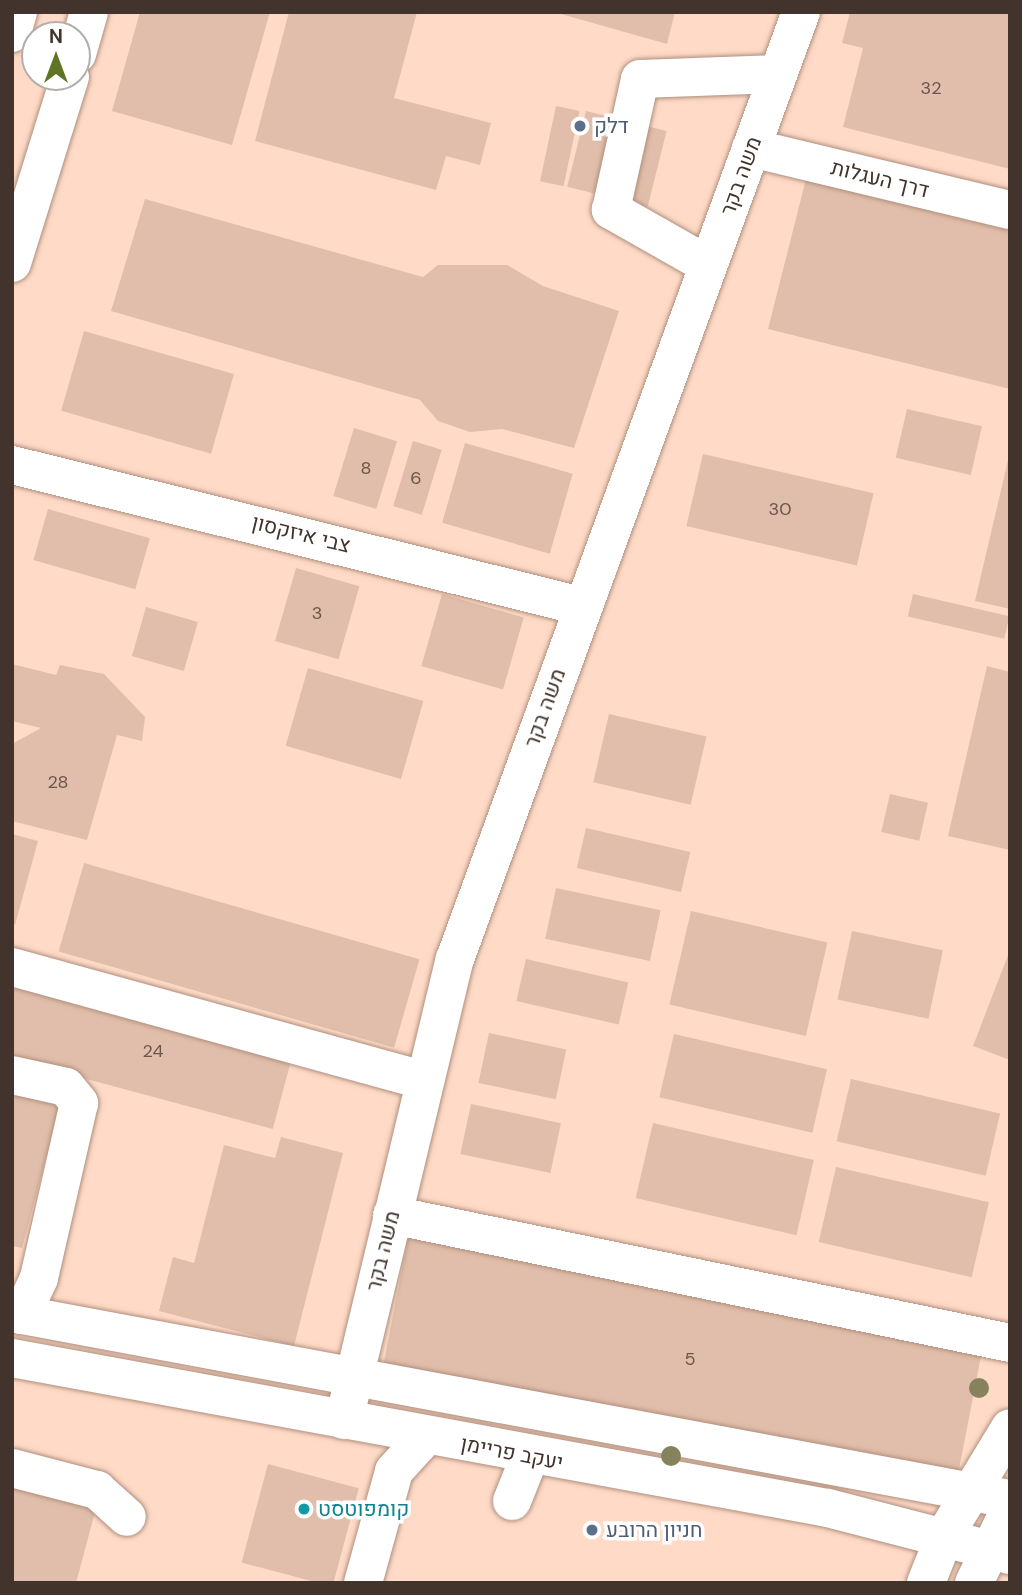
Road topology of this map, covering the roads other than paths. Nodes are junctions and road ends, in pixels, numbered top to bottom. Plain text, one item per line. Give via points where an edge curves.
1 (18, 12) edge
2 (802, 12) edge
3 (12, 33) edge
4 (778, 74) junction
5 (66, 91) edge
6 (751, 148) junction
7 (1010, 210) edge
8 (12, 263) edge
9 (708, 265) junction
10 (15, 457) edge
11 (581, 606) junction
12 (12, 967) edge
13 (12, 1075) edge
14 (425, 1081) junction
15 (395, 1204) junction
16 (475, 1210) dead end
17 (17, 1314) edge
18 (1010, 1343) edge
19 (12, 1358) edge
20 (352, 1380) junction
21 (360, 1424) junction
22 (1010, 1428) edge
23 (425, 1437) junction
24 (12, 1468) edge
25 (394, 1471) junction
26 (993, 1494) edge
27 (1010, 1509) edge
28 (127, 1517) dead end
29 (945, 1535) junction
30 (999, 1551) edge
31 (363, 1583) edge
32 (926, 1583) edge
33 (974, 1583) edge

1 - 3 street
2 - 4 street, משה בקר
4 - 6 street, משה בקר
4 - 9 street via 640,79 611,210
5 - 8 street
6 - 7 street, דרך העגלות
6 - 9 street, משה בקר
9 - 11 street, משה בקר
10 - 11 street, צבי איזקסון
11 - 14 street, משה בקר via 455,959
12 - 14 street
13 - 17 street via 66,1087 79,1103 39,1278
14 - 15 street, משה בקר
15 - 16 street
15 - 18 street
15 - 20 street, משה בקר
17 - 20 street, יעקב פריימן
19 - 21 street, יעקב פריימן
20 - 21 street, משה בקר
20 - 26 street, יעקב פריימן
21 - 23 street, יעקב פריימן
21 - 25 street
22 - 26 street
23 - 25 street
23 - 29 street, יעקב פריימן
24 - 28 street via 97,1490
25 - 31 street
26 - 29 street
27 - 30 street
29 - 30 street, יעקב פריימן
29 - 32 street
30 - 33 street

